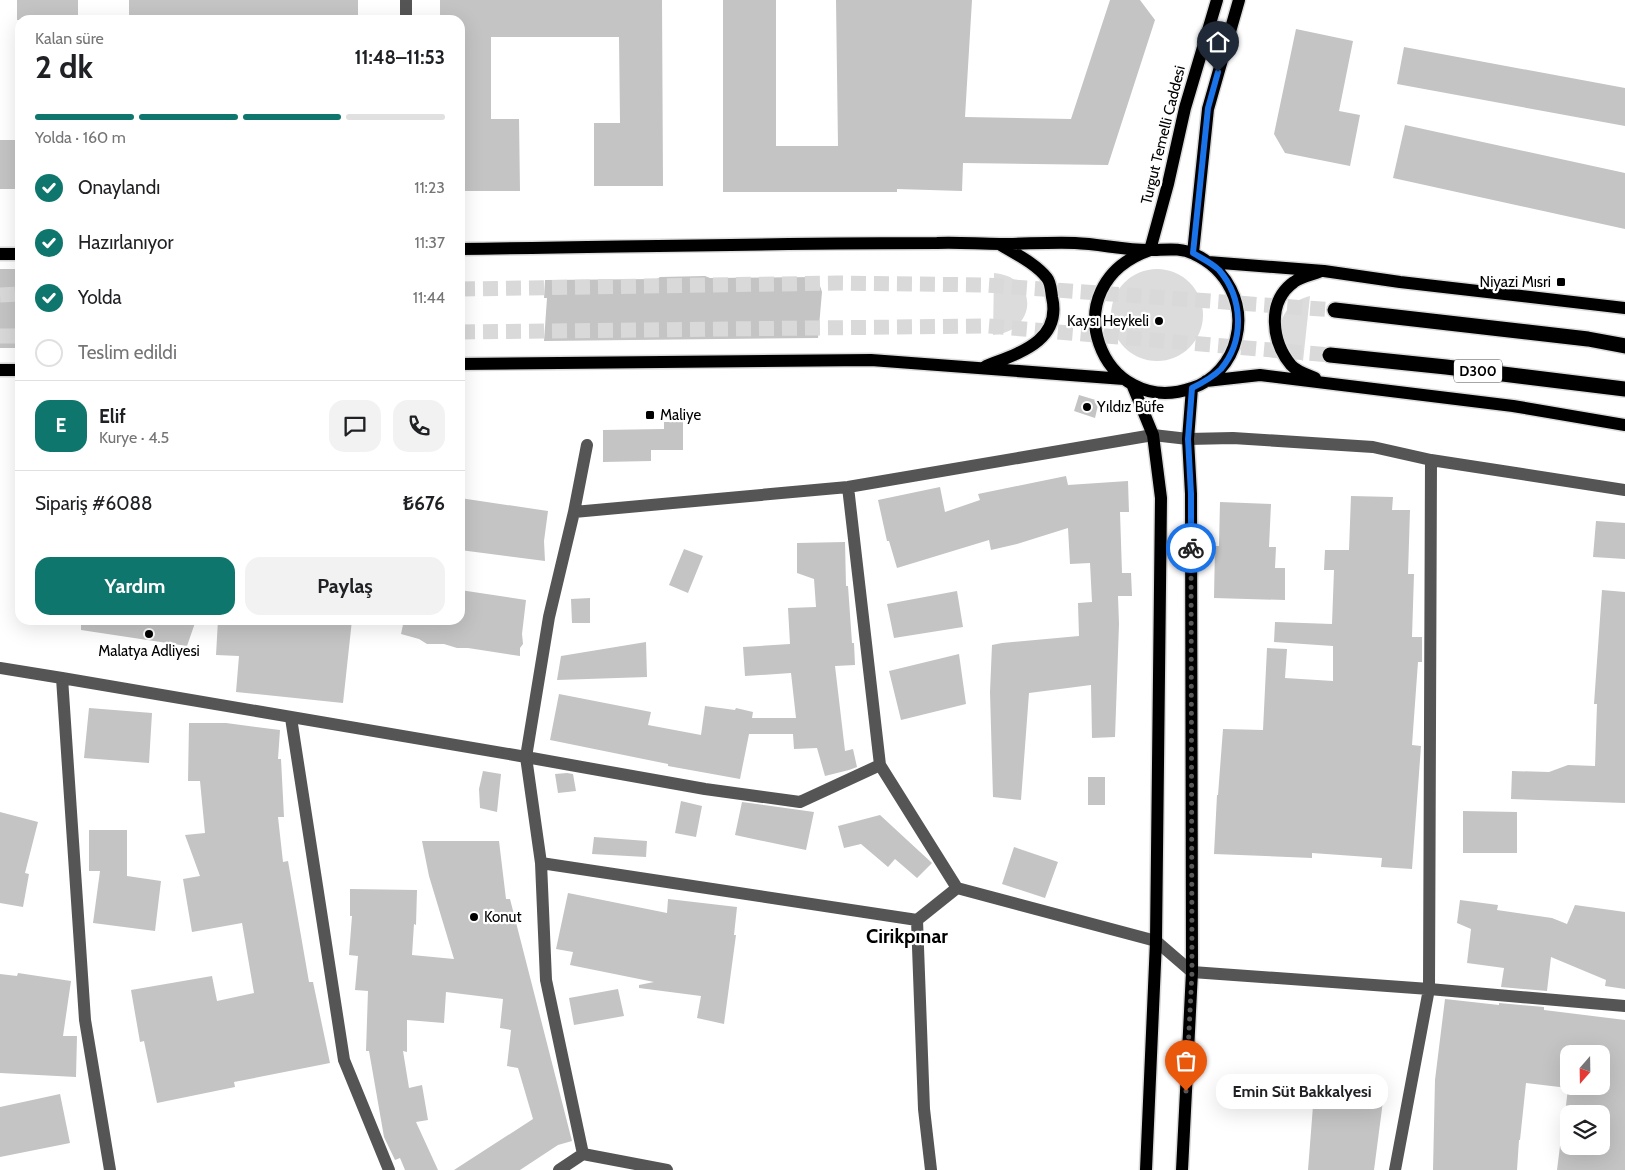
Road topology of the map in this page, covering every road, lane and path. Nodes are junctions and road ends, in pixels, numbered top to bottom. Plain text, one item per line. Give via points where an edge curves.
1 (406, 0) edge
2 (1217, 0) edge
3 (1239, 0) edge
4 (406, 15) edge
5 (1000, 244) junction
6 (465, 249) edge
7 (1150, 250) junction
8 (1193, 253) junction
9 (0, 254) edge
10 (15, 254) edge
11 (1206, 262) junction
12 (1324, 271) junction
13 (1625, 308) edge
14 (1335, 310) tunnel mouth
15 (1625, 346) edge
16 (1330, 355) tunnel mouth
17 (465, 364) edge
18 (981, 368) junction
19 (0, 370) edge
20 (15, 370) edge
21 (1128, 381) junction
22 (1206, 381) junction
23 (1322, 382) junction
24 (1192, 388) junction
25 (1625, 389) edge
26 (1625, 425) edge
27 (1152, 435) junction
28 (1188, 439) junction
29 (587, 446) dead end
30 (1431, 460) junction
31 (848, 487) junction
32 (1625, 490) edge
33 (574, 512) junction
34 (0, 668) edge
35 (62, 678) junction
36 (291, 718) junction
37 (526, 757) junction
38 (880, 765) junction
39 (542, 863) junction
40 (957, 888) junction
41 (917, 920) junction
42 (1156, 941) junction
43 (1192, 972) junction
44 (1429, 989) junction
45 (1625, 1006) edge
46 (583, 1154) junction
47 (110, 1170) edge
48 (389, 1170) edge
49 (559, 1170) edge
50 (667, 1170) edge
51 (931, 1170) edge
52 (1146, 1170) edge
53 (1182, 1170) edge
54 (1395, 1170) edge

1 - 4 street
2 - 7 main road, Turgut Temelli Caddesi via 1185,108
3 - 8 main road via 1208,108
5 - 6 main road via 940,242
5 - 7 main road via 1075,243
5 - 18 main road via 1032,264 1049,280 1053,320 1039,342
7 - 8 main road via 1171,248
7 - 21 main road via 1136,255 1115,270 1097,301 1094,326 1100,348 1116,372
8 - 11 main road
9 - 10 main road
11 - 12 main road
11 - 22 main road via 1217,268 1228,283 1237,304 1239,330 1228,358 1220,370
12 - 13 main road
12 - 23 main road via 1294,282 1282,295 1274,316 1277,339 1292,367
14 - 15 highway
16 - 25 highway, D300
17 - 18 main road via 871,360
18 - 21 main road
19 - 20 main road
21 - 24 main road via 1152,392
21 - 27 main road
22 - 23 main road via 1260,375
22 - 24 main road
23 - 26 main road via 1513,406
24 - 28 main road
27 - 28 street
27 - 31 street
27 - 42 main road via 1161,498
28 - 30 street via 1233,438 1373,448
28 - 43 main road via 1191,494
29 - 33 street
30 - 32 street
30 - 44 street
31 - 33 street
31 - 38 street
33 - 37 street via 548,617
34 - 35 street
35 - 36 street
35 - 47 street via 85,1020
36 - 37 street
36 - 48 street via 344,1060
37 - 38 street via 705,789 800,802
37 - 39 street
38 - 40 street
39 - 41 street
39 - 46 street via 546,980
40 - 41 street
40 - 42 street
41 - 51 street via 924,1109
42 - 43 street
42 - 52 main road
43 - 44 street
43 - 53 main road
44 - 45 street
44 - 54 street
46 - 49 street
46 - 50 street

